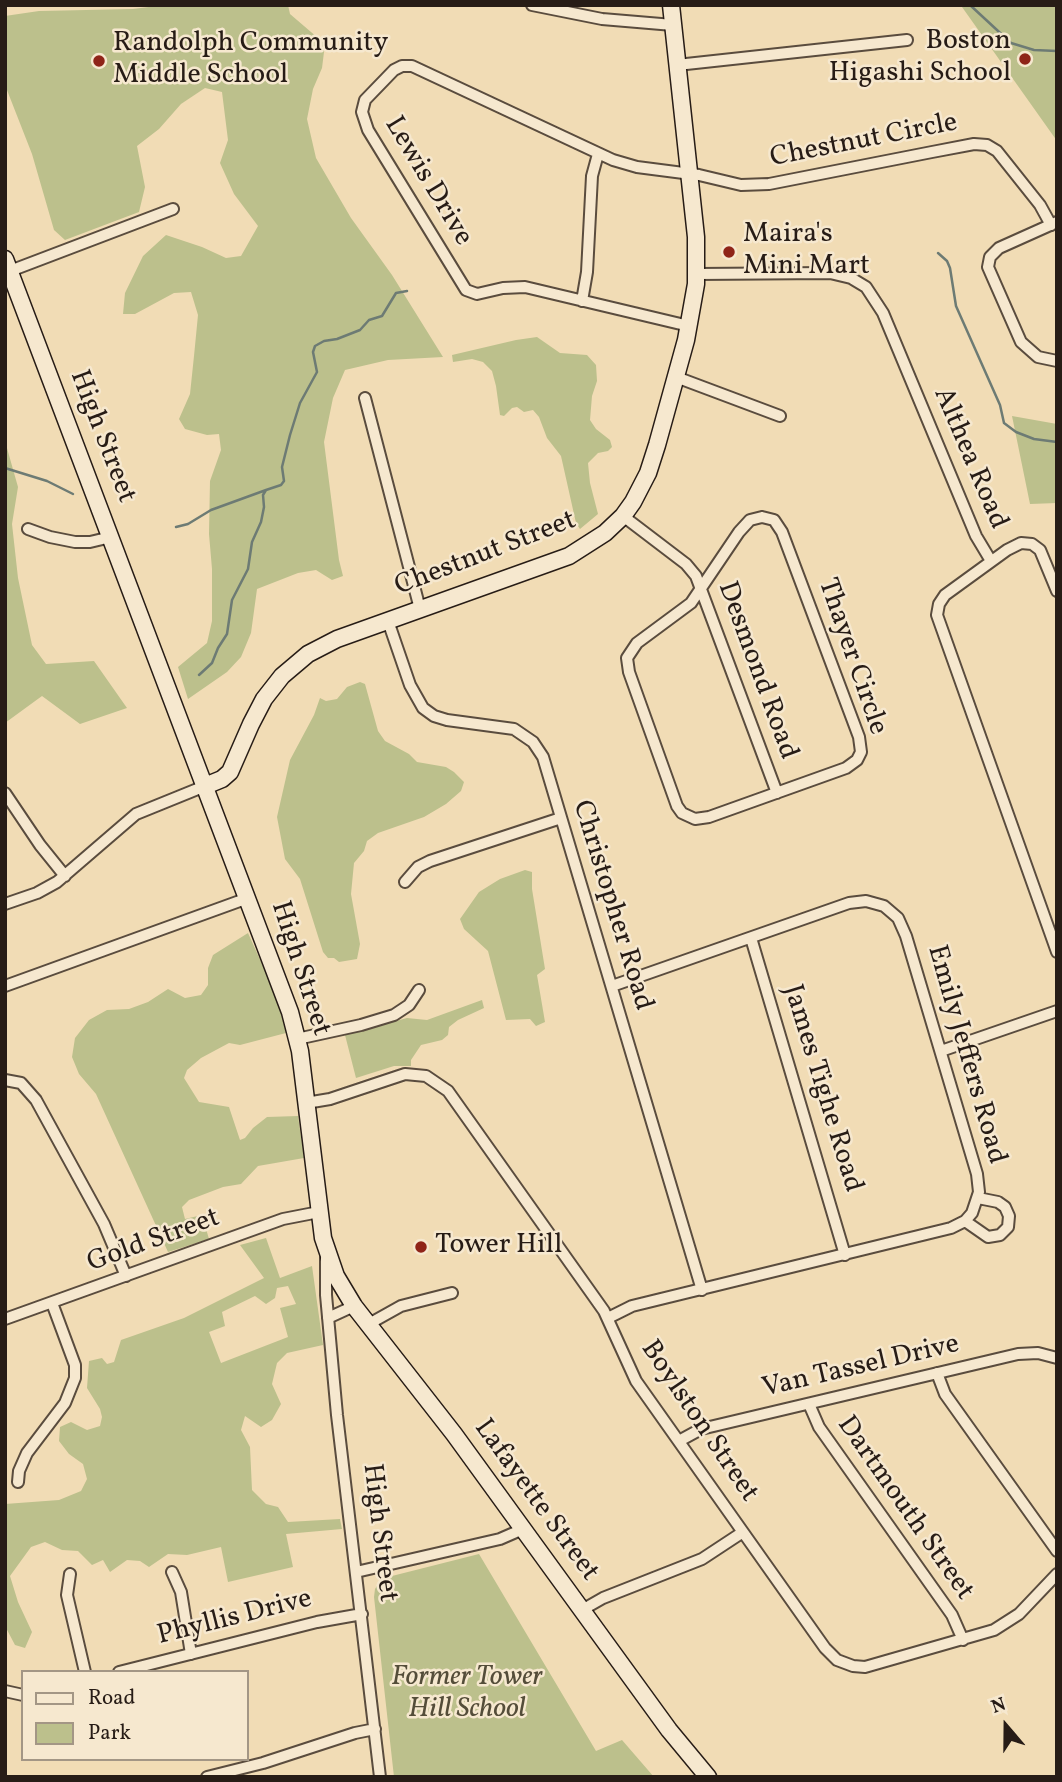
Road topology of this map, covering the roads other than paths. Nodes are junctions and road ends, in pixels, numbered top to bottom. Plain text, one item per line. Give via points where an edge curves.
1 (532, 5) edge
2 (671, 5) edge
3 (673, 24) junction
4 (907, 40) dead end
5 (677, 65) junction
6 (598, 154) junction
7 (689, 174) junction
8 (173, 209) dead end
9 (1054, 223) edge
10 (7, 265) edge
11 (697, 274) junction
12 (582, 301) junction
13 (689, 326) junction
14 (1057, 361) edge
15 (676, 377) junction
16 (365, 398) dead end
17 (780, 416) dead end
18 (623, 516) junction
19 (28, 529) dead end
20 (111, 537) junction
21 (991, 561) junction
22 (702, 590) junction
23 (1057, 591) edge
24 (421, 609) junction
25 (388, 621) junction
26 (205, 786) junction
27 (5, 793) edge
28 (777, 793) junction
29 (561, 818) junction
30 (65, 876) junction
31 (405, 883) dead end
32 (248, 898) junction
33 (5, 904) edge
34 (751, 937) junction
35 (1057, 952) edge
36 (5, 986) edge
37 (612, 986) junction
38 (419, 990) dead end
39 (1057, 1011) edge
40 (298, 1039) junction
41 (941, 1051) junction
42 (5, 1080) edge
43 (306, 1103) junction
44 (978, 1198) junction
45 (319, 1212) junction
46 (965, 1221) junction
47 (326, 1251) junction
48 (845, 1255) junction
49 (126, 1276) junction
50 (702, 1290) junction
51 (452, 1293) dead end
52 (52, 1303) junction
53 (354, 1306) junction
54 (328, 1318) junction
55 (608, 1318) junction
56 (5, 1319) edge
57 (367, 1325) junction
58 (1057, 1358) edge
59 (937, 1373) junction
60 (809, 1404) junction
61 (679, 1441) junction
62 (18, 1482) dead end
63 (523, 1528) junction
64 (743, 1532) junction
65 (1057, 1551) edge
66 (172, 1572) dead end
67 (356, 1572) junction
68 (71, 1574) dead end
69 (1057, 1574) edge
70 (582, 1610) junction
71 (362, 1614) junction
72 (963, 1640) junction
73 (191, 1654) junction
74 (85, 1670) edge
75 (127, 1670) edge
76 (375, 1729) junction
77 (207, 1777) edge
78 (380, 1777) edge
79 (708, 1777) edge

1 - 3 street via 602,19
2 - 3 main road, Chestnut Street
3 - 5 main road, Chestnut Street
4 - 5 street
5 - 7 main road, Chestnut Street
6 - 7 street, Lewis Drive via 629,165
6 - 12 street via 592,176
6 - 12 street, Lewis Drive via 412,66 390,72 362,107 368,130 466,290 477,294 525,287
7 - 9 street, Chestnut Circle via 762,185 983,144 997,151
7 - 11 main road, Chestnut Street
8 - 10 street
9 - 14 street, Chestnut Circle via 999,247 988,267 1021,342 1038,357
10 - 20 main road, High Street
11 - 13 main road, Chestnut Street
11 - 21 street, Althea Road via 830,273 866,287 883,313 976,536
12 - 13 street, Lewis Drive
13 - 15 main road, Chestnut Street
15 - 17 street
15 - 18 main road, Chestnut Street via 648,472
16 - 24 street
18 - 22 street, Desmond Road via 691,568
18 - 24 main road, Chestnut Street via 600,538 569,556
19 - 20 street via 75,542
20 - 26 main road, High Street
21 - 23 street via 1021,543 1035,545 1045,557
21 - 35 street, Althea Road via 943,598 938,619
22 - 28 street, Desmond Road
22 - 28 street, Thayer Circle via 686,608 637,643 627,658 675,801 682,813 699,819
22 - 28 street, Thayer Circle via 747,523 762,517 777,523 861,747 850,766
24 - 25 main road, Chestnut Street
25 - 26 main road, Chestnut Street via 322,645 295,663 264,699 230,772
25 - 29 street, Christopher Road via 419,703 440,718 508,727 524,734 543,757
26 - 30 street via 136,814
26 - 32 main road, High Street
27 - 30 street
29 - 31 street via 430,861
29 - 37 street, Christopher Road
30 - 33 street via 44,890
32 - 36 street
32 - 40 main road, High Street
34 - 37 street, Emily Jeffers Road
34 - 41 street, Emily Jeffers Road via 854,902 884,906 904,930
34 - 48 street, James Tighe Road
37 - 50 street, Christopher Road
38 - 40 street via 409,1005 394,1015
39 - 41 street
40 - 43 main road, High Street
41 - 44 street, Emily Jeffers Road via 977,1174
42 - 49 street via 21,1083 36,1100 104,1224
43 - 45 main road, High Street
43 - 55 street, Boylston Street via 405,1074 426,1076 443,1086
44 - 46 street, Emily Jeffers Road
44 - 46 street via 1005,1207 1007,1229 988,1237
45 - 47 main road, High Street
45 - 49 street, Gold Street via 283,1219
46 - 48 street
47 - 53 main road, Lafayette Street
47 - 54 street, High Street
48 - 50 street
49 - 52 street, Gold Street
50 - 55 street via 632,1306
51 - 57 street via 401,1306
52 - 56 street, Gold Street
52 - 62 street via 75,1365 75,1378 65,1403 23,1459
53 - 54 street
53 - 57 main road, Lafayette Street
54 - 67 street, High Street
55 - 61 street, Boylston Street via 632,1374
57 - 63 main road, Lafayette Street
58 - 59 street, Van Tassel Drive via 1025,1353
59 - 60 street, Van Tassel Drive
59 - 65 street via 945,1394
60 - 61 street, Van Tassel Drive via 701,1429
60 - 72 street, Dartmouth Street via 819,1427 952,1615
61 - 64 street, Boylston Street
63 - 67 street via 500,1539
63 - 70 main road, Lafayette Street
64 - 70 street via 702,1559
64 - 72 street, Boylston Street via 825,1648 842,1662 865,1667
66 - 73 street via 181,1592
67 - 71 street, High Street
68 - 74 street via 68,1600
69 - 72 street, Boylston Street via 1007,1623
70 - 79 main road, Lafayette Street
71 - 73 street, Phyllis Drive
71 - 76 street, High Street
73 - 75 street, Phyllis Drive
76 - 77 street
76 - 78 street, High Street

